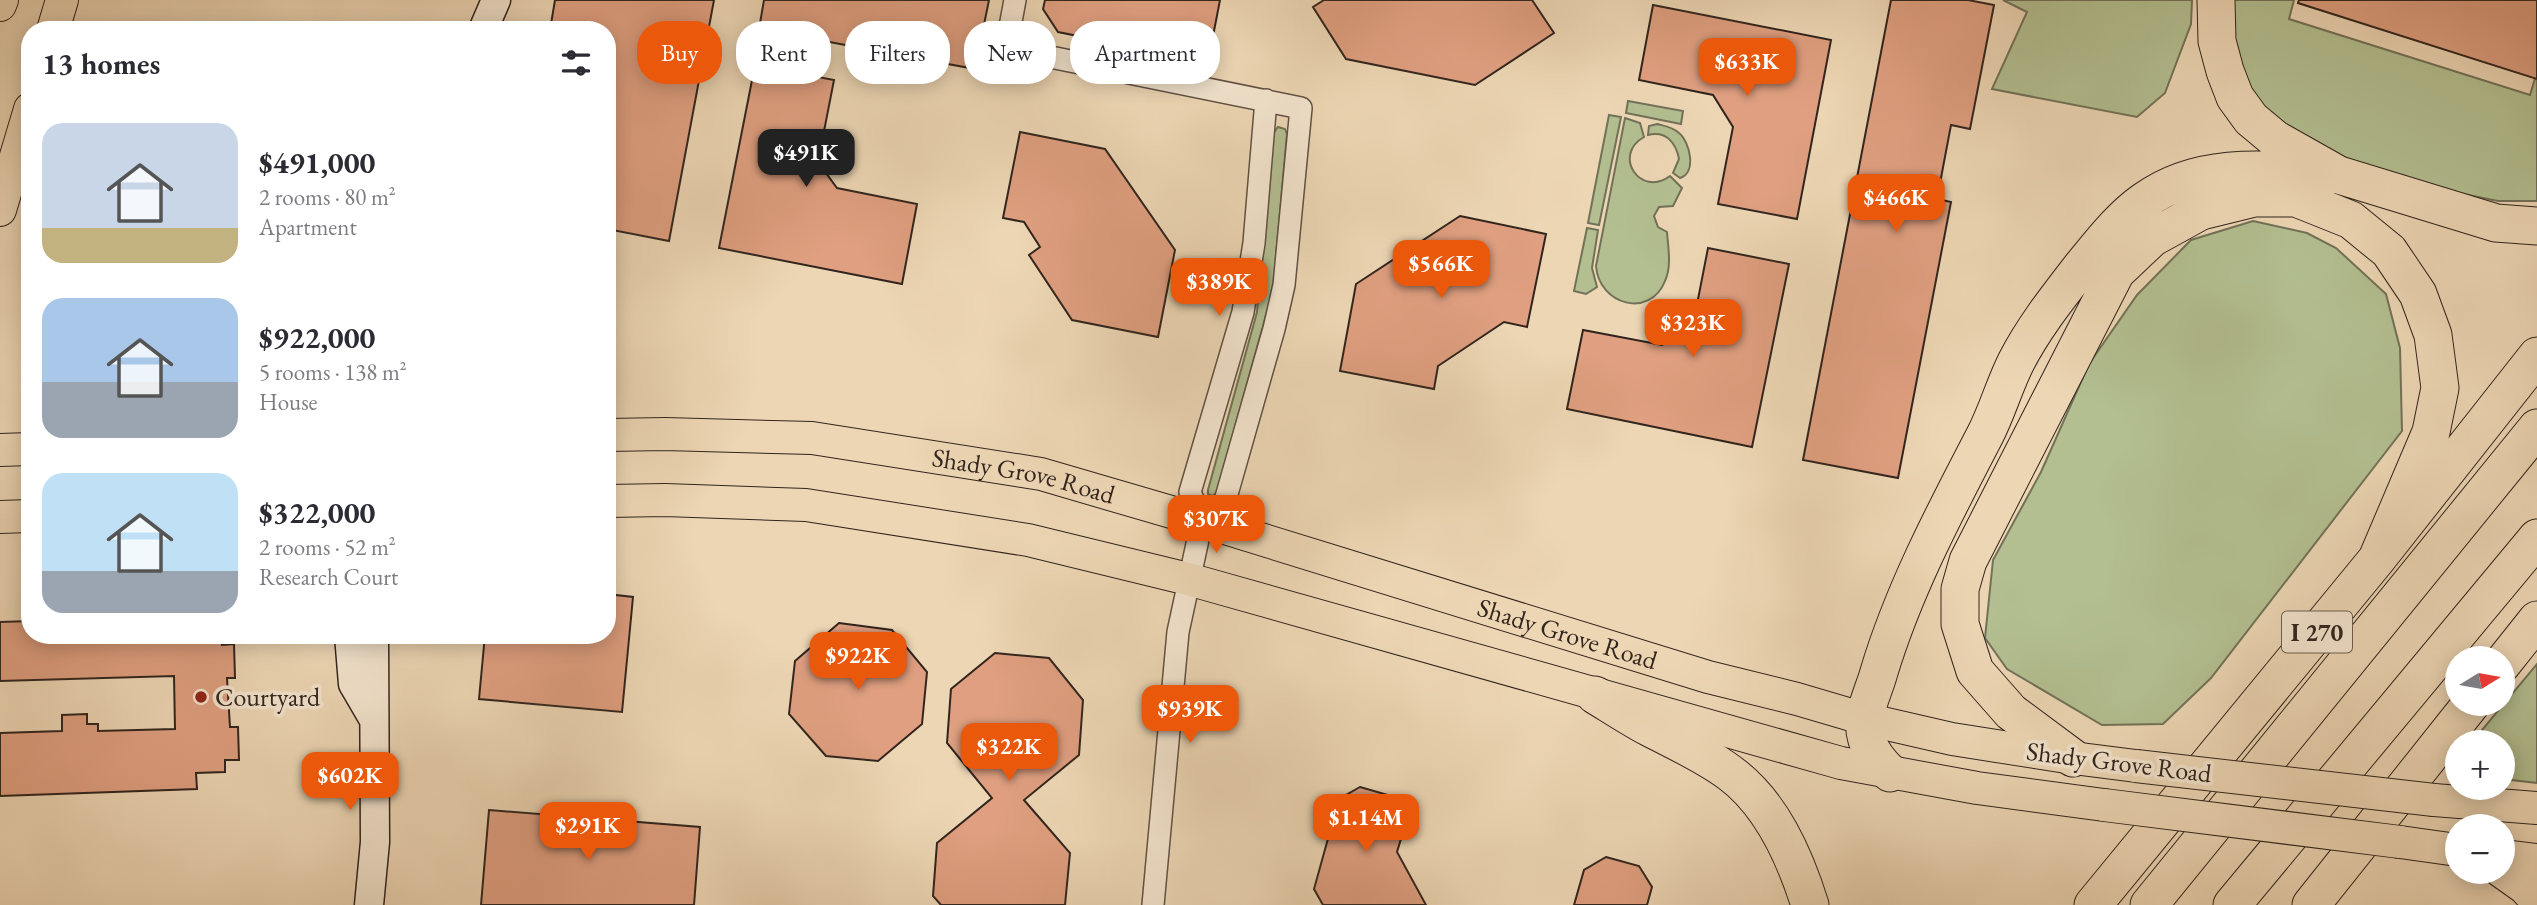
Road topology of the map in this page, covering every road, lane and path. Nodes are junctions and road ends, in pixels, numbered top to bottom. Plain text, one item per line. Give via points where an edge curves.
1 (2, 0) edge
2 (62, 0) edge
3 (496, 0) edge
4 (1015, 0) edge
5 (2216, 0) edge
6 (0, 5) edge
7 (56, 21) edge
8 (487, 21) edge
9 (1266, 100) junction
10 (21, 139) edge
11 (2339, 175) junction
12 (0, 210) edge
13 (2537, 226) edge
14 (2537, 356) edge
15 (2537, 428) edge
16 (616, 435) edge
17 (21, 449) edge
18 (0, 450) edge
19 (616, 501) edge
20 (21, 516) edge
21 (0, 517) edge
22 (1202, 521) junction
23 (2537, 538) edge
24 (2377, 559) junction
25 (1188, 579) junction
26 (2537, 620) edge
27 (350, 644) edge
28 (374, 644) edge
29 (2515, 648) edge
30 (1595, 695) junction
31 (2461, 716) edge
32 (1865, 719) junction
33 (374, 720) junction
34 (2073, 758) junction
35 (1890, 773) junction
36 (2537, 808) edge
37 (2445, 848) edge
38 (2515, 857) edge
39 (2537, 860) edge
40 (2515, 878) edge
41 (2537, 898) edge
42 (369, 905) edge
43 (1153, 905) edge
44 (1810, 905) edge
45 (2093, 905) edge
46 (2148, 905) edge
47 (2232, 905) edge
48 (2311, 905) edge

1 - 6 main road
2 - 7 main road
3 - 8 street
4 - 9 street via 1006,48
5 - 11 highway via 2217,40 2235,97 2251,119 2275,139
9 - 22 street via 1243,312 1190,492
9 - 22 street via 1301,108 1284,285 1225,501
10 - 12 main road
11 - 13 highway via 2496,223
11 - 32 highway via 2251,168 2218,171 2144,201 2110,232 2044,314 2016,362 1894,624
14 - 24 highway, I 270
15 - 46 highway, I 270
16 - 22 main road, Shady Grove Road via 812,438 1041,474
17 - 18 main road
19 - 25 main road, Shady Grove Road via 806,505 1028,540
20 - 21 main road
22 - 25 street
22 - 32 main road, Shady Grove Road via 1708,677
23 - 47 highway
24 - 34 highway via 2431,432 2440,388 2433,335 2418,294 2389,251 2351,220 2296,198 2254,198 2201,211 2151,238 2116,271 1968,561 1960,589 1961,624 1975,671 2011,712
24 - 45 highway, I 270
25 - 30 main road, Shady Grove Road
25 - 43 street via 1178,632
26 - 29 highway
27 - 33 street via 353,684
28 - 33 street
30 - 35 main road, Shady Grove Road
30 - 44 highway via 1731,773 1773,820
31 - 48 highway
32 - 34 main road, Shady Grove Road via 1952,739
32 - 35 highway via 1868,744
33 - 42 street via 375,842
34 - 36 main road, Shady Grove Road, bridge
35 - 37 main road, Shady Grove Road, bridge via 1977,789
38 - 39 main road
40 - 41 highway

